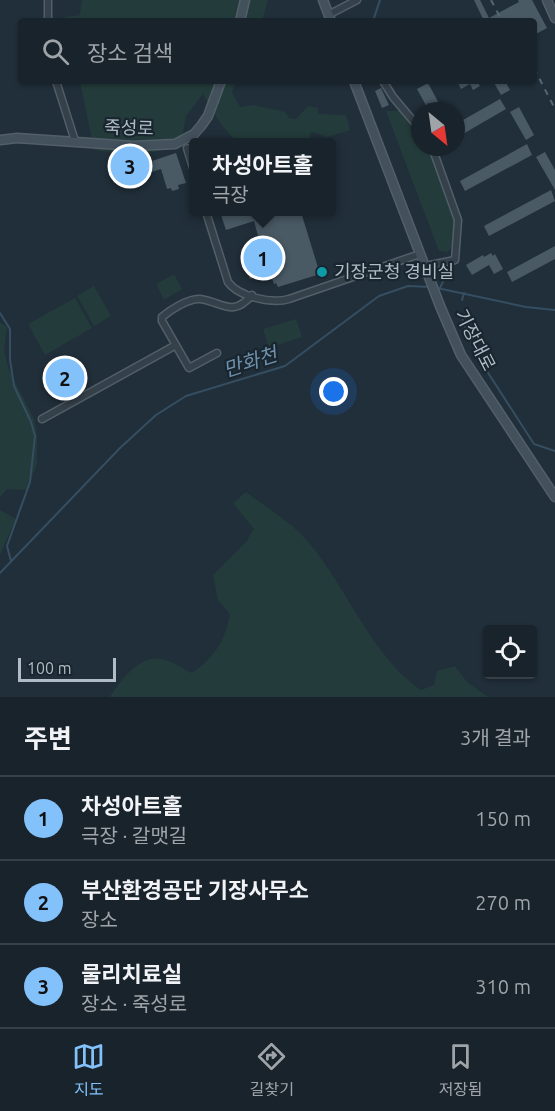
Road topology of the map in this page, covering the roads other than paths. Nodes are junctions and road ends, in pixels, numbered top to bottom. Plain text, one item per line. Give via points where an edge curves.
1 (48, 0) edge
2 (245, 0) edge
3 (323, 0) edge
4 (357, 0) edge
5 (547, 0) edge
6 (48, 18) edge
7 (241, 18) edge
8 (329, 18) edge
9 (555, 18) edge
10 (57, 84) edge
11 (220, 84) edge
12 (357, 84) edge
13 (385, 84) edge
14 (411, 119) edge
15 (0, 140) edge
16 (75, 141) junction
17 (187, 148) dead end
18 (189, 155) edge
19 (435, 156) edge
20 (207, 216) edge
21 (420, 254) junction
22 (425, 268) junction
23 (252, 296) junction
24 (176, 345) junction
25 (217, 353) dead end
26 (42, 419) dead end
27 (555, 496) edge

1 - 6 street
2 - 7 main road
3 - 8 main road
4 - 8 street
5 - 9 main road
10 - 16 street
11 - 16 main road, 죽성로 via 201,126 175,144 134,146
12 - 21 main road, 기장대로
13 - 14 street
15 - 16 main road, 죽성로
17 - 18 street
19 - 22 street via 458,223 455,260
20 - 23 street via 228,282
21 - 22 main road, 기장대로
21 - 23 street via 277,302
22 - 27 main road, 기장대로 via 466,363
23 - 24 street via 234,307 196,299 165,315 162,321
24 - 25 street via 189,368
24 - 26 street

